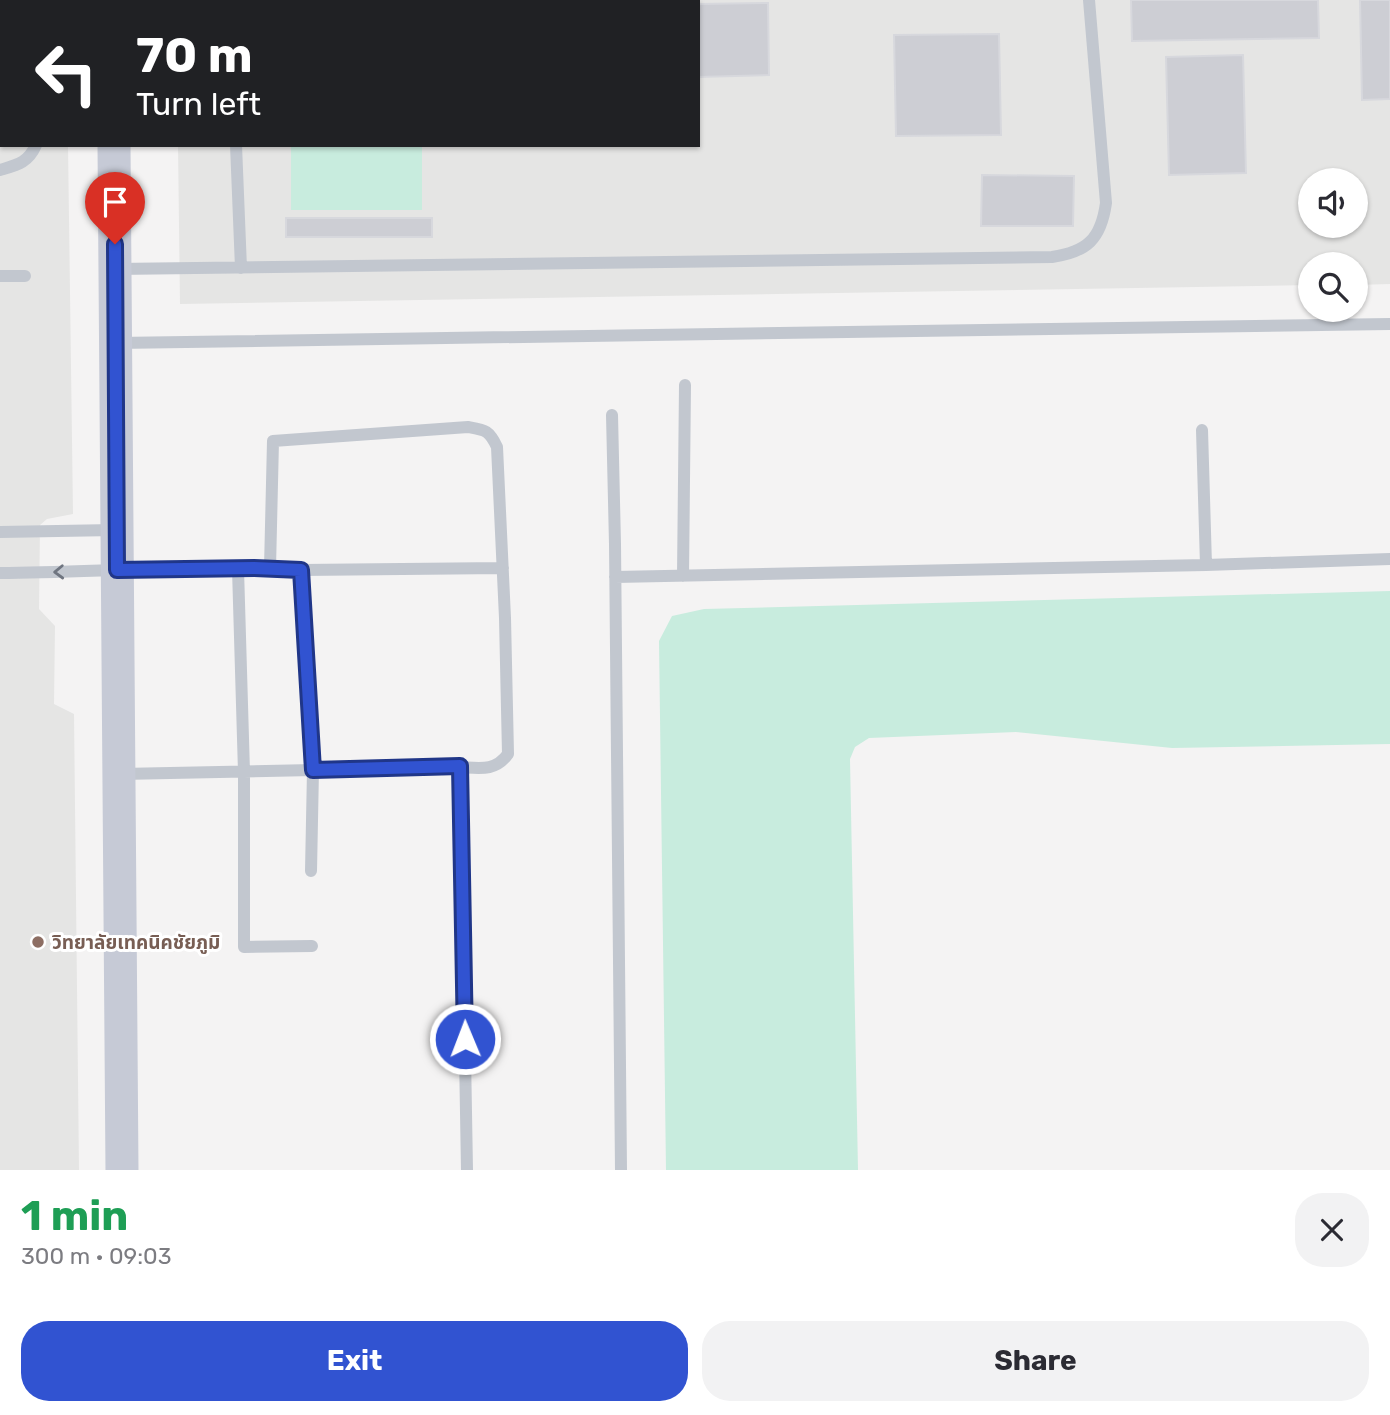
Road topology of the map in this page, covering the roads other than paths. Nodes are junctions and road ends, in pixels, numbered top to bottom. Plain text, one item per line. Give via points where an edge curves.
1 (1089, 0) edge
2 (35, 147) edge
3 (114, 147) edge
4 (236, 147) edge
5 (0, 170) edge
6 (241, 268) junction
7 (115, 269) junction
8 (0, 276) edge
9 (25, 276) dead end
10 (1390, 324) edge
11 (115, 343) junction
12 (685, 385) dead end
13 (612, 415) dead end
14 (1202, 430) dead end
15 (117, 530) junction
16 (0, 532) edge
17 (1390, 559) edge
18 (1206, 565) junction
19 (270, 568) junction
20 (503, 568) junction
21 (238, 569) junction
22 (117, 570) junction
23 (301, 570) junction
24 (0, 573) edge
25 (683, 576) junction
26 (615, 577) junction
27 (460, 766) junction
28 (313, 770) junction
29 (244, 772) junction
30 (119, 774) junction
31 (311, 871) dead end
32 (312, 947) dead end
33 (122, 1170) edge
34 (467, 1170) edge
35 (621, 1170) edge

1 - 6 lane via 1106,203 1096,235 1069,255
2 - 5 lane via 19,165
3 - 7 street
4 - 6 lane
6 - 7 lane
7 - 11 street
8 - 9 lane
10 - 11 lane
11 - 15 street
12 - 25 lane
13 - 26 lane
14 - 18 lane
15 - 16 lane
15 - 22 street
17 - 18 lane
18 - 25 lane
19 - 20 lane via 273,442 468,427 486,430 497,447
19 - 21 lane
19 - 23 lane
20 - 23 lane
20 - 27 lane via 508,754 493,766
21 - 22 lane
21 - 29 lane
22 -> 24 lane
22 - 30 street
23 - 28 lane
25 - 26 lane
26 - 35 lane
27 - 28 lane
27 - 34 lane
28 - 29 lane
28 - 31 lane
29 - 30 lane
29 - 32 lane via 244,947
30 - 33 street

